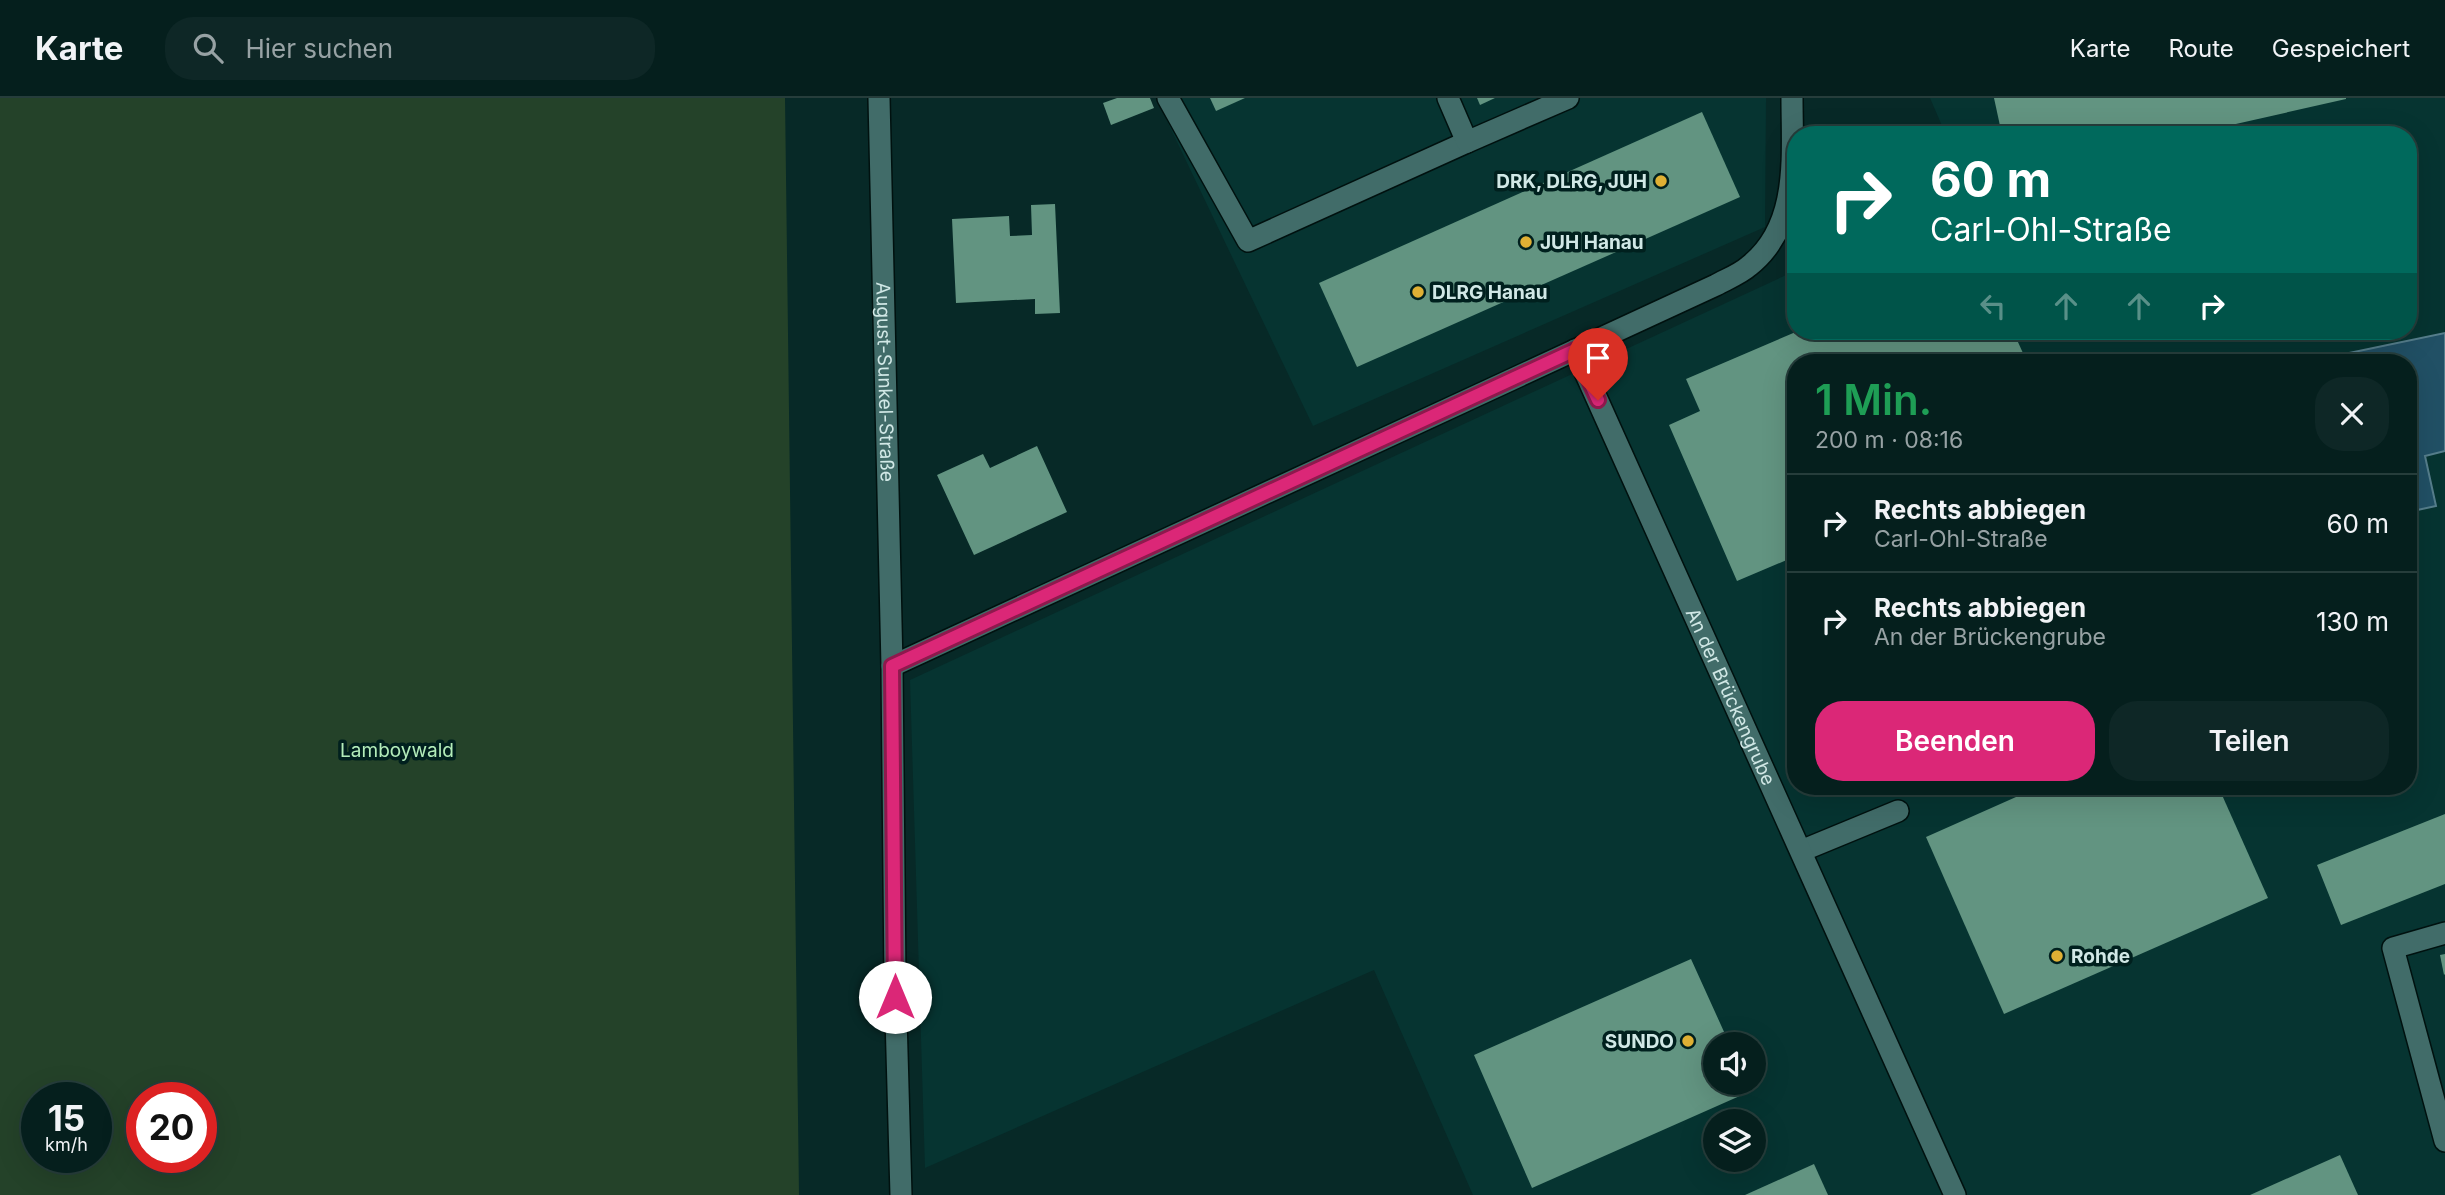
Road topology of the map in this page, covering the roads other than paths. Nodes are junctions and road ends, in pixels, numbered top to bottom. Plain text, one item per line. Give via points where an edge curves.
1 (879, 98) edge
2 (1168, 98) edge
3 (1448, 98) edge
4 (1568, 98) edge
5 (1792, 98) edge
6 (1792, 126) edge
7 (1467, 142) junction
8 (1787, 206) edge
9 (1575, 350) junction
10 (892, 666) junction
11 (1898, 811) dead end
12 (1801, 851) junction
13 (2445, 933) edge
14 (2445, 1141) edge
15 (901, 1195) edge
16 (1955, 1195) edge

1 - 10 street, August-Sunkel-Straße
2 - 7 street via 1248,242
3 - 7 street
4 - 7 street
5 - 6 street
8 - 9 street via 1778,233 1750,266
9 - 10 street
9 - 12 street, An der Brückengrube
10 - 15 street, August-Sunkel-Straße
11 - 12 street
12 - 16 street, An der Brückengrube
13 - 14 street via 2393,948

